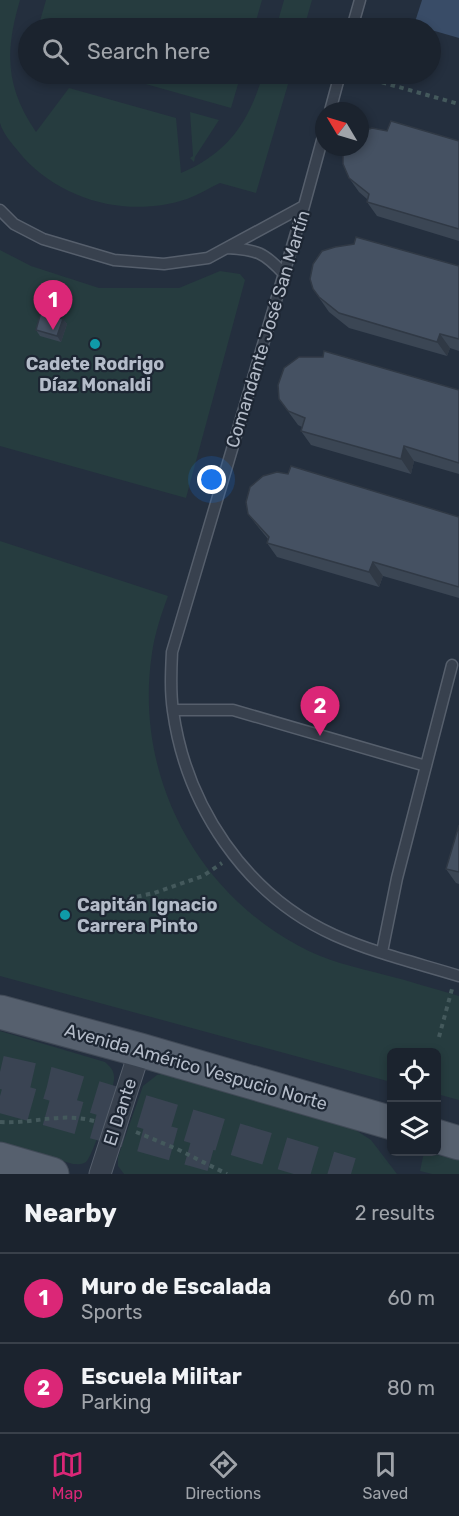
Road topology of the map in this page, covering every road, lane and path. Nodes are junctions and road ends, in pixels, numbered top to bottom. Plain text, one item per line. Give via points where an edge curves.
1 (360, 0) edge
2 (355, 18) edge
3 (337, 84) edge
4 (388, 84) edge
5 (332, 102) edge
6 (459, 104) edge
7 (318, 156) edge
8 (304, 206) junction
9 (0, 210) edge
10 (228, 248) junction
11 (284, 273) junction
12 (452, 665) dead end
13 (173, 710) junction
14 (426, 766) junction
15 (233, 855) junction
16 (93, 906) dead end
17 (382, 952) junction
18 (457, 975) edge
19 (0, 1012) edge
20 (439, 1037) dead end
21 (140, 1050) junction
22 (387, 1122) edge
23 (441, 1138) edge
24 (459, 1143) edge
25 (0, 1159) edge
26 (52, 1174) edge
27 (100, 1174) edge

1 - 2 lane
3 - 5 lane
4 - 6 path
7 - 8 lane, Comandante José San Martín
8 - 10 lane
8 - 11 lane, Comandante José San Martín
9 - 10 lane via 14,224 43,239 114,260 164,264 208,258
10 - 11 lane via 252,249
11 - 13 lane, Comandante José San Martín via 172,652
12 - 14 lane
13 - 14 lane via 233,710
13 - 15 lane, Comandante José San Martín via 191,782
14 - 17 lane
15 - 16 path via 203,876 154,893
15 - 17 lane, Comandante José San Martín via 278,900 304,918 332,934
17 - 18 lane, Comandante José San Martín
18 - 20 path
19 - 21 main road, Avenida Américo Vespucio Norte
21 - 22 main road, Avenida Américo Vespucio Norte
21 - 27 street, El Dante
23 - 24 main road
25 - 26 main road

